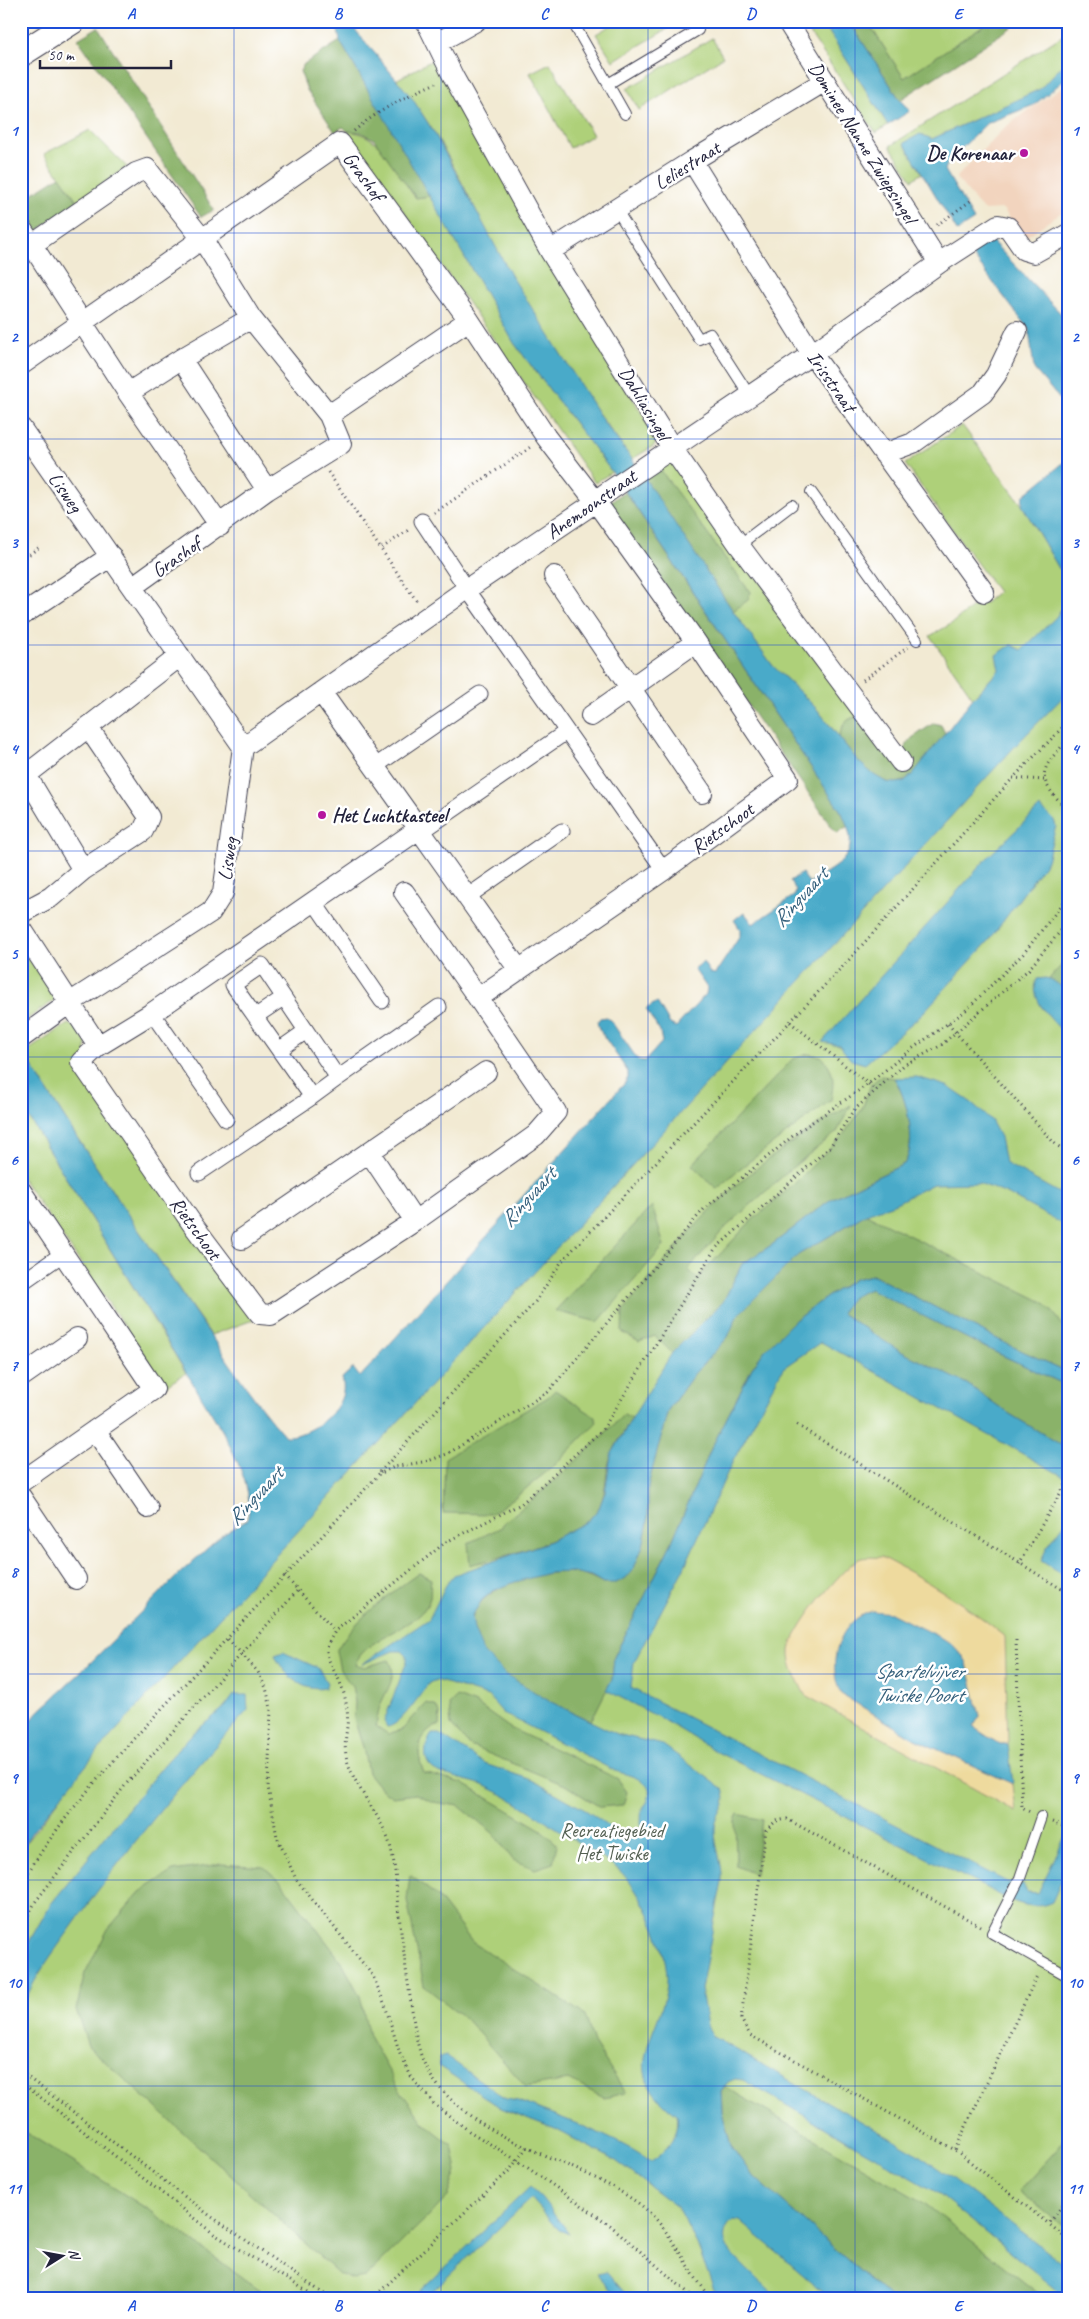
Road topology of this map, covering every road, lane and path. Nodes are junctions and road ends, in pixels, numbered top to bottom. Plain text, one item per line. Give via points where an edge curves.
1 (73, 21) edge
2 (426, 21) edge
3 (476, 21) edge
4 (572, 21) edge
5 (787, 21) edge
6 (698, 30) dead end
7 (437, 43) junction
8 (21, 54) edge
9 (453, 76) junction
10 (825, 81) junction
11 (608, 84) junction
12 (625, 114) dead end
13 (340, 143) junction
14 (692, 161) junction
15 (973, 199) dead end
16 (616, 209) junction
17 (936, 225) dead end
18 (1068, 234) edge
19 (27, 236) edge
20 (203, 240) junction
21 (550, 251) junction
22 (946, 259) junction
23 (251, 318) junction
24 (469, 320) junction
25 (81, 322) junction
26 (1017, 332) dead end
27 (812, 354) junction
28 (181, 358) junction
29 (21, 365) edge
30 (128, 394) junction
31 (750, 396) junction
32 (329, 415) junction
33 (21, 428) edge
34 (546, 437) junction
35 (672, 448) junction
36 (884, 454) junction
37 (318, 457) junction
38 (267, 490) junction
39 (811, 492) dead end
40 (601, 497) junction
41 (792, 505) dead end
42 (422, 521) junction
43 (220, 526) junction
44 (739, 545) junction
45 (41, 546) dead end
46 (382, 548) junction
47 (111, 556) junction
48 (21, 560) edge
49 (554, 576) dead end
50 (132, 587) junction
51 (467, 589) junction
52 (984, 592) dead end
53 (21, 616) edge
54 (428, 618) junction
55 (917, 640) joint
56 (696, 642) junction
57 (180, 656) junction
58 (630, 688) junction
59 (848, 691) junction
60 (321, 692) junction
61 (480, 694) dead end
62 (591, 716) dead end
63 (1068, 722) edge
64 (88, 727) junction
65 (566, 732) junction
66 (1068, 740) edge
67 (243, 747) junction
68 (901, 762) dead end
69 (374, 767) junction
70 (1013, 778) junction
71 (1044, 780) junction
72 (702, 792) dead end
73 (1068, 810) edge
74 (420, 830) junction
75 (562, 831) dead end
76 (83, 870) junction
77 (664, 870) junction
78 (404, 892) dead end
79 (468, 897) junction
80 (1068, 897) edge
81 (314, 902) junction
82 (21, 913) edge
83 (1068, 922) edge
84 (21, 928) edge
85 (519, 970) junction
86 (284, 998) junction
87 (478, 998) junction
88 (382, 1001) dead end
89 (71, 1002) junction
90 (439, 1007) dead end
91 (152, 1012) junction
92 (256, 1016) junction
93 (790, 1022) junction
94 (948, 1024) junction
95 (306, 1031) junction
96 (956, 1032) junction
97 (22, 1038) edge
98 (98, 1046) junction
99 (279, 1050) junction
100 (486, 1072) dead end
101 (338, 1078) junction
102 (867, 1085) junction
103 (876, 1090) junction
104 (312, 1097) junction
105 (226, 1119) dead end
106 (369, 1152) junction
107 (1068, 1152) edge
108 (199, 1173) dead end
109 (21, 1191) edge
110 (415, 1221) junction
111 (242, 1239) dead end
112 (64, 1253) junction
113 (21, 1283) edge
114 (76, 1338) dead end
115 (21, 1377) edge
116 (797, 1425) dead end
117 (95, 1430) junction
118 (379, 1474) junction
119 (1068, 1480) edge
120 (21, 1482) edge
121 (21, 1497) edge
122 (148, 1508) dead end
123 (1020, 1564) junction
124 (285, 1576) junction
125 (76, 1578) dead end
126 (298, 1590) junction
127 (1068, 1593) edge
128 (335, 1632) junction
129 (228, 1639) junction
130 (1016, 1640) dead end
131 (242, 1655) junction
132 (1041, 1817) joint
133 (1060, 1825) dead end
134 (1068, 1828) edge
135 (21, 1885) edge
136 (21, 1928) edge
137 (992, 1933) junction
138 (1043, 1962) junction
139 (1068, 1976) edge
140 (21, 2072) edge
141 (21, 2082) edge
142 (527, 2146) junction
143 (955, 2150) junction
144 (518, 2161) junction
145 (1068, 2197) edge
146 (1049, 2224) junction
147 (1068, 2240) edge
148 (318, 2298) edge
149 (330, 2298) edge
150 (373, 2298) edge
151 (694, 2298) edge
152 (712, 2298) edge

1 - 8 street
2 - 7 street, Dahliasingel
3 - 7 street
4 - 11 lane
5 - 10 street, Dominee Nanne Zwiepsingel
6 - 11 lane
7 - 9 street, Dahliasingel
9 - 13 path via 411,93 374,114
9 - 21 street, Dahliasingel
10 - 14 street, Leliestraat
10 - 22 street, Dominee Nanne Zwiepsingel
11 - 12 lane
13 - 20 street, Grashof
13 - 24 street, Grashof
14 - 16 street, Leliestraat
14 - 27 street, Irisstraat
15 - 17 path
16 - 21 street, Leliestraat
16 - 31 lane via 699,339 710,334
18 - 22 street, Anemoonstraat via 1034,253 1024,250 1008,227 998,225
19 - 20 street, Grashof via 136,172 147,169
19 - 25 street, Grashof
20 - 23 street, Grashof
20 - 25 street, Grashof
21 - 35 street, Dahliasingel
22 - 27 street, Anemoonstraat
23 - 28 street
23 - 32 street, Grashof
24 - 32 street
24 - 34 street, Grashof
25 - 29 street, Grashof
25 - 30 street, Grashof
26 - 36 street via 996,375 983,393 913,443
27 - 31 street, Anemoonstraat
27 - 36 street, Irisstraat
28 - 30 street
28 - 38 street
30 - 43 street, Grashof
31 - 35 street, Anemoonstraat
32 - 37 street, Grashof via 341,444
33 - 47 street, Lisweg
34 - 40 street, Grashof
34 - 42 path
35 - 40 street, Anemoonstraat
35 - 44 street, Dahliasingel
36 - 52 street, Irisstraat
37 - 38 street, Grashof
37 - 46 path
38 - 43 street, Grashof
39 - 55 lane
40 - 51 street, Anemoonstraat
40 - 56 street, Rietschoot
41 - 44 lane
42 - 46 path
42 - 51 street
43 - 50 street, Grashof
44 - 59 street, Dahliasingel
45 - 48 path
46 - 54 path
47 - 50 street, Lisweg
47 - 53 street
49 - 58 street, Rietschoot
50 - 57 street, Lisweg
51 - 54 street, Anemoonstraat
51 - 65 street
54 - 60 street, Anemoonstraat
55 - 59 path
56 - 58 street
56 - 77 street, Rietschoot via 788,779
57 - 64 street
57 - 67 street, Lisweg
58 - 62 street
58 - 72 street, Rietschoot
59 - 68 street, Dahliasingel
60 - 67 street, Anemoonstraat
60 - 69 street
61 - 69 street
63 - 70 path
64 - 76 street via 26,775
64 - 76 street via 149,817 144,831
65 - 74 street, Rietschoot
65 - 77 street
66 - 71 path via 1048,761
67 - 89 street, Lisweg via 223,893 211,912
69 - 74 street
70 - 71 path
70 - 93 path
71 - 73 path
74 - 79 street
74 - 81 street, Rietschoot
75 - 79 street
76 - 82 street via 51,897
77 - 85 street, Rietschoot
78 - 87 street, Rietschoot
79 - 85 street
80 - 94 path via 1023,954
81 - 88 street
81 - 91 street, Rietschoot
83 - 96 path via 1029,969
84 - 89 street
85 - 87 street, Rietschoot
86 - 92 street
86 - 92 street via 262,965 233,985
86 - 95 street
87 - 110 street, Rietschoot via 556,1112 536,1135
89 - 97 street, Lisweg
89 - 98 street
90 - 101 street
91 - 98 street, Rietschoot
91 - 105 street
92 - 99 street
93 - 102 path
93 - 118 path via 562,1261 536,1301
94 - 96 path
94 - 102 path
95 - 99 street
95 - 101 street
96 - 103 path via 940,1046 904,1065
96 - 107 path via 1056,1145
98 - 110 street, Rietschoot via 81,1062 193,1225 260,1314 271,1315
99 - 104 street
100 - 106 street, Rietschoot
101 - 104 street
102 - 103 path
102 - 118 path via 799,1131 704,1209 548,1392 447,1454
103 - 128 path via 853,1111 830,1147 715,1248 603,1429 521,1504 446,1542
104 - 108 street
106 - 110 street
106 - 111 street, Rietschoot
109 - 112 street
112 - 113 street
112 - 117 street via 154,1389
114 - 115 street
116 - 123 path
117 - 120 street
117 - 122 street
118 - 124 path
119 - 123 path
121 - 125 street
123 - 127 path
124 - 126 path
124 - 129 path
126 - 128 path
126 - 131 path
128 - 142 path via 326,1647 341,1685 347,1712 344,1745 350,1770 384,1828 392,1852 419,2053 441,2089 475,2121
129 - 131 path
129 - 135 path via 68,1815
130 - 132 path via 1022,1808
131 - 136 path via 127,1783 36,1901
131 - 144 path via 258,1672 271,1708 268,1787 271,1813 277,1837 296,1879 373,1976 400,2054 412,2078 434,2104 469,2131
132 - 137 lane via 1020,1878
133 - 134 path
137 - 138 lane
137 - 143 path via 787,1819 776,1821 766,1830 741,2020 750,2035
138 - 139 lane
138 - 143 path
140 - 149 path via 208,2215
141 - 148 path via 214,2234
142 - 144 path
142 - 152 path via 602,2181 644,2208 672,2238 690,2271
143 - 146 path
144 - 150 path
144 - 151 path via 610,2225
145 - 146 path
146 - 147 path

